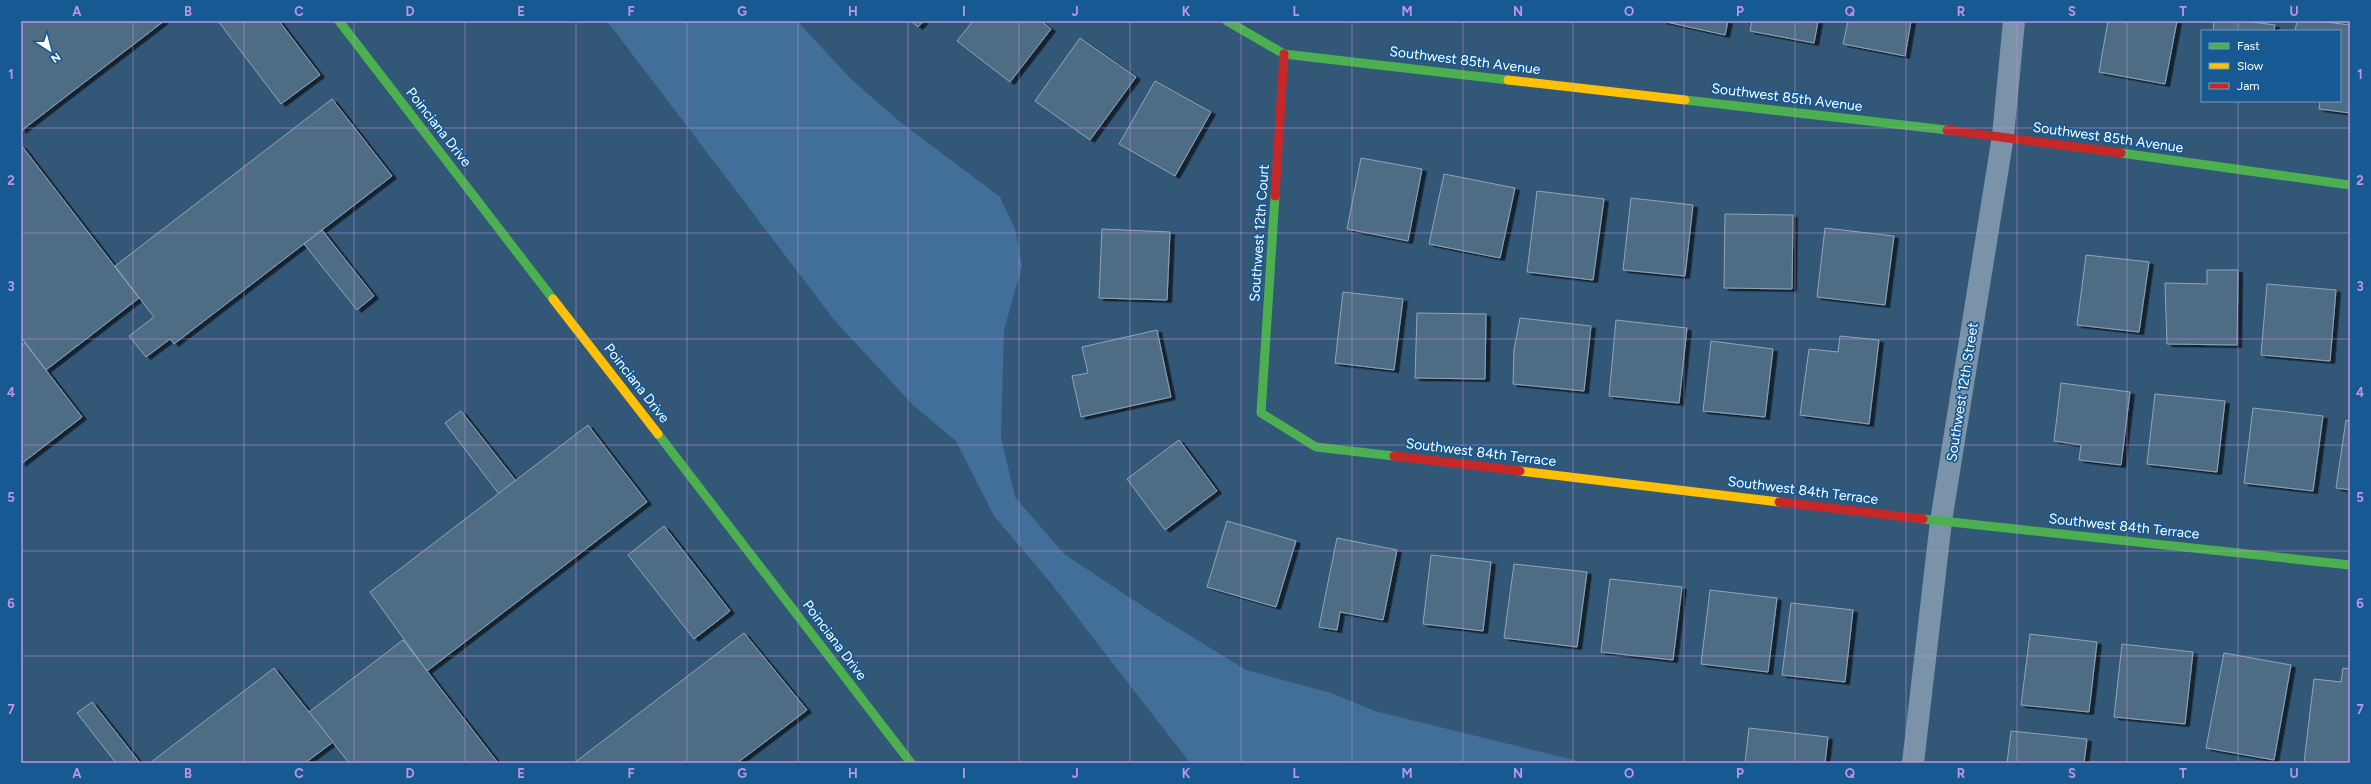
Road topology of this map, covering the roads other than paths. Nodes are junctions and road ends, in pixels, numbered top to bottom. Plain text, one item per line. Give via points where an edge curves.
1 (339, 21) edge
2 (1227, 21) edge
3 (2014, 21) edge
4 (1284, 54) junction
5 (2003, 136) junction
6 (2350, 185) edge
7 (1261, 413) joint
8 (1941, 521) junction
9 (2350, 565) edge
10 (911, 763) edge
11 (1913, 763) edge

1 - 10 street, Poinciana Drive
2 - 4 street, Southwest 85th Avenue
3 - 5 street, Southwest 12th Street
4 - 5 street, Southwest 85th Avenue
4 - 7 street, Southwest 12th Court
5 - 6 street, Southwest 85th Avenue
5 - 8 street, Southwest 12th Street
7 - 8 street, Southwest 84th Terrace via 1316,447
8 - 9 street, Southwest 84th Terrace
8 - 11 street, Southwest 12th Street

